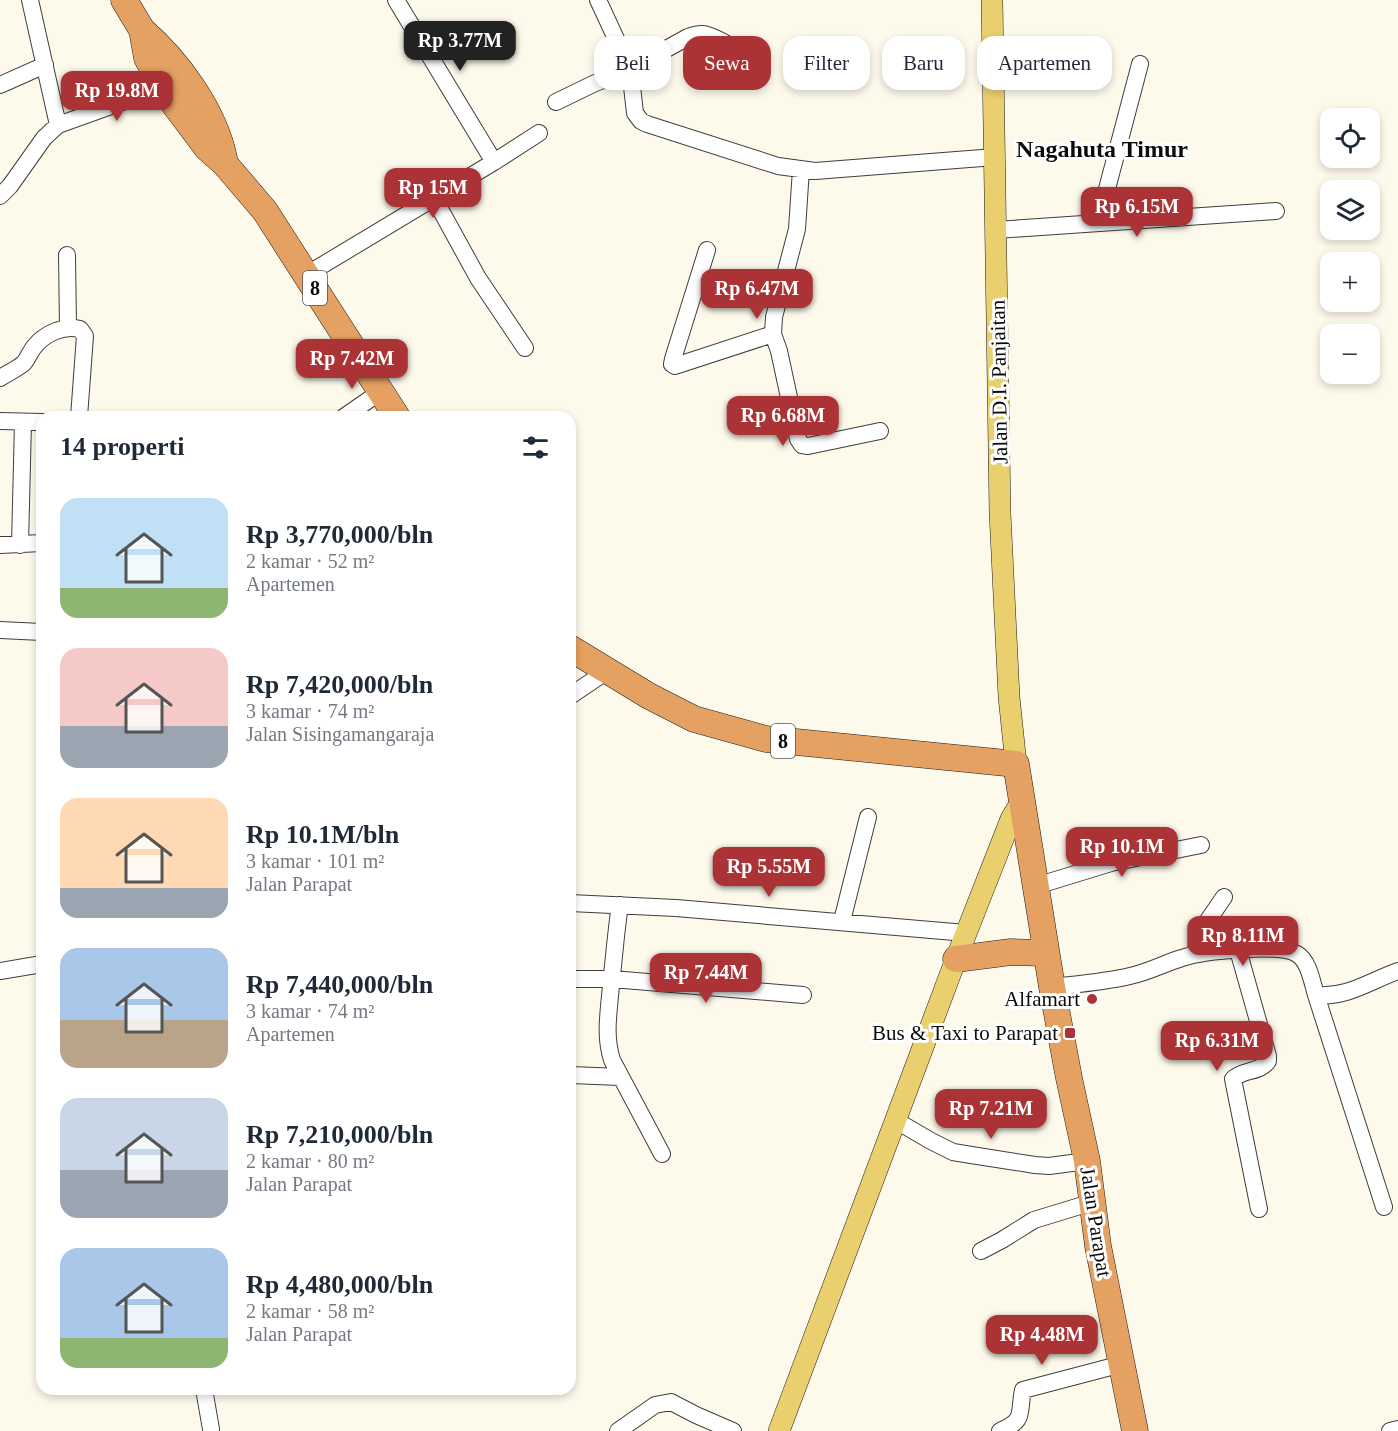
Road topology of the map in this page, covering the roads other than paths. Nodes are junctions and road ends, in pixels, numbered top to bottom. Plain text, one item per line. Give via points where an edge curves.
1 (30, 0) edge
2 (124, 0) edge
3 (396, 0) edge
4 (598, 0) edge
5 (992, 0) edge
6 (142, 30) junction
7 (615, 36) edge
8 (1140, 64) dead end
9 (45, 65) junction
10 (594, 83) edge
11 (0, 86) edge
12 (164, 87) junction
13 (632, 90) edge
14 (556, 102) dead end
15 (58, 125) junction
16 (539, 133) dead end
17 (995, 157) junction
18 (494, 162) junction
19 (225, 164) junction
20 (801, 170) junction
21 (0, 196) edge
22 (434, 198) junction
23 (1276, 211) dead end
24 (1098, 223) junction
25 (996, 230) junction
26 (707, 250) dead end
27 (67, 255) dead end
28 (306, 275) junction
29 (68, 327) junction
30 (773, 334) junction
31 (525, 348) dead end
32 (0, 378) edge
33 (380, 392) junction
34 (79, 411) edge
35 (353, 411) edge
36 (393, 411) edge
37 (0, 421) edge
38 (23, 422) junction
39 (36, 422) edge
40 (880, 431) dead end
41 (36, 544) edge
42 (0, 545) edge
43 (20, 545) junction
44 (0, 630) edge
45 (36, 632) edge
46 (576, 652) edge
47 (607, 671) junction
48 (576, 692) edge
49 (1016, 764) junction
50 (1021, 802) junction
51 (868, 817) dead end
52 (1201, 845) dead end
53 (1036, 886) junction
54 (1224, 897) dead end
55 (576, 903) edge
56 (620, 905) junction
57 (842, 921) junction
58 (966, 933) junction
59 (1238, 950) junction
60 (1046, 953) junction
61 (1195, 954) junction
62 (956, 959) junction
63 (36, 965) edge
64 (0, 971) edge
65 (1398, 971) edge
66 (576, 979) edge
67 (612, 979) junction
68 (1052, 987) junction
69 (1316, 994) junction
70 (803, 995) dead end
71 (576, 1075) edge
72 (621, 1077) junction
73 (895, 1120) junction
74 (662, 1154) dead end
75 (1087, 1161) junction
76 (1093, 1202) junction
77 (1384, 1207) dead end
78 (1258, 1209) dead end
79 (981, 1251) dead end
80 (1122, 1364) junction
81 (205, 1395) edge
82 (211, 1429) dead end
83 (1398, 1429) edge
84 (618, 1431) edge
85 (734, 1431) edge
86 (779, 1431) edge
87 (1000, 1431) edge
88 (1135, 1431) edge
89 (1390, 1431) edge

1 - 9 street
2 - 6 highway, 8
3 - 18 street
4 - 7 street
5 - 17 main road, Jalan D.I. Panjaitan
6 - 12 highway, 8 via 147,58
6 - 19 highway, 8 via 163,49 195,92 220,140
8 - 24 street
9 - 11 street
9 - 15 street
10 - 14 street
12 - 15 street
12 - 19 highway, 8 via 207,148
13 - 20 street via 633,106 641,121
15 - 21 street
16 - 18 street
17 - 20 street
17 - 25 main road, Jalan D.I. Panjaitan
18 - 22 street
19 - 28 highway, 8 via 265,211
20 - 30 street via 797,229
22 - 28 street
22 - 31 street via 478,278
23 - 24 street
24 - 25 street
25 - 49 main road, Jalan D.I. Panjaitan via 1000,513
26 - 30 street via 672,364 678,366
27 - 29 street
28 - 33 highway, 8
29 - 32 street via 48,335 19,367
29 - 34 street via 80,329 85,336
30 - 40 street via 802,445
33 - 35 street
33 - 36 highway, 8
37 - 38 street
38 - 39 street
38 - 43 street
41 - 43 street
42 - 43 street
44 - 45 street
46 - 47 highway, 8
47 - 48 street
47 - 49 highway, 8 via 694,719 766,739
49 - 50 highway, Jalan Parapat
50 - 53 highway, Jalan Parapat
50 - 58 main road
51 - 57 street
52 - 53 street via 1111,863
53 - 60 highway, Jalan Parapat
54 - 61 street via 1200,932
55 - 56 street
56 - 57 street
56 - 67 street
57 - 58 street
58 - 62 main road
59 - 61 street
59 - 69 street via 1288,950 1299,955
59 - 78 street via 1268,1056 1263,1067 1233,1079
60 - 62 highway via 1011,952
60 - 68 highway, Jalan Parapat
61 - 68 street via 1149,972
62 - 73 main road
63 - 64 street
65 - 69 street via 1356,990 1328,996
66 - 67 street
67 - 70 street
67 - 72 street via 608,1047
68 - 75 highway, Jalan Parapat
69 - 77 street
71 - 72 street
72 - 74 street
73 - 75 street via 953,1152 1049,1166
73 - 86 main road
75 - 76 highway, Jalan Parapat
76 - 79 street via 1034,1220
76 - 80 highway, Jalan Parapat
80 - 87 street via 1023,1390 1021,1417 1016,1424
80 - 88 highway, Jalan Parapat
81 - 82 street
83 - 89 street
84 - 85 street via 655,1405 672,1402

